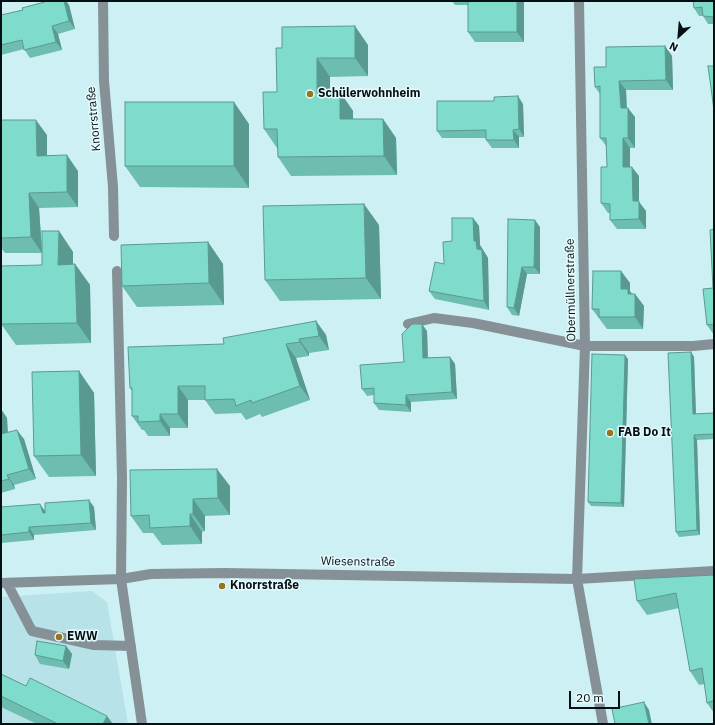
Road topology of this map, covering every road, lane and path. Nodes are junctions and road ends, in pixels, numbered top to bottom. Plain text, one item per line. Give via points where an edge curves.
1 (103, 1) edge
2 (579, 1) edge
3 (114, 236) dead end
4 (117, 271) dead end
5 (408, 324) dead end
6 (714, 344) edge
7 (585, 346) junction
8 (714, 571) edge
9 (121, 579) junction
10 (577, 579) junction
11 (4, 583) edge
12 (131, 646) junction
13 (142, 724) edge
14 (603, 724) edge

1 - 3 street, Knorrstraße via 104,81 113,186
2 - 7 street, Obermüllnerstraße
4 - 9 street via 122,478
5 - 7 street via 434,318 473,323
6 - 7 street
7 - 10 street, Obermüllnerstraße
8 - 10 street, Wiesenstraße
9 - 10 street, Wiesenstraße via 151,574 224,573
9 - 11 street, Wiesenstraße
9 - 12 street
10 - 14 street, Obermüllnerstraße
11 - 12 street via 32,631 94,645
12 - 13 street

